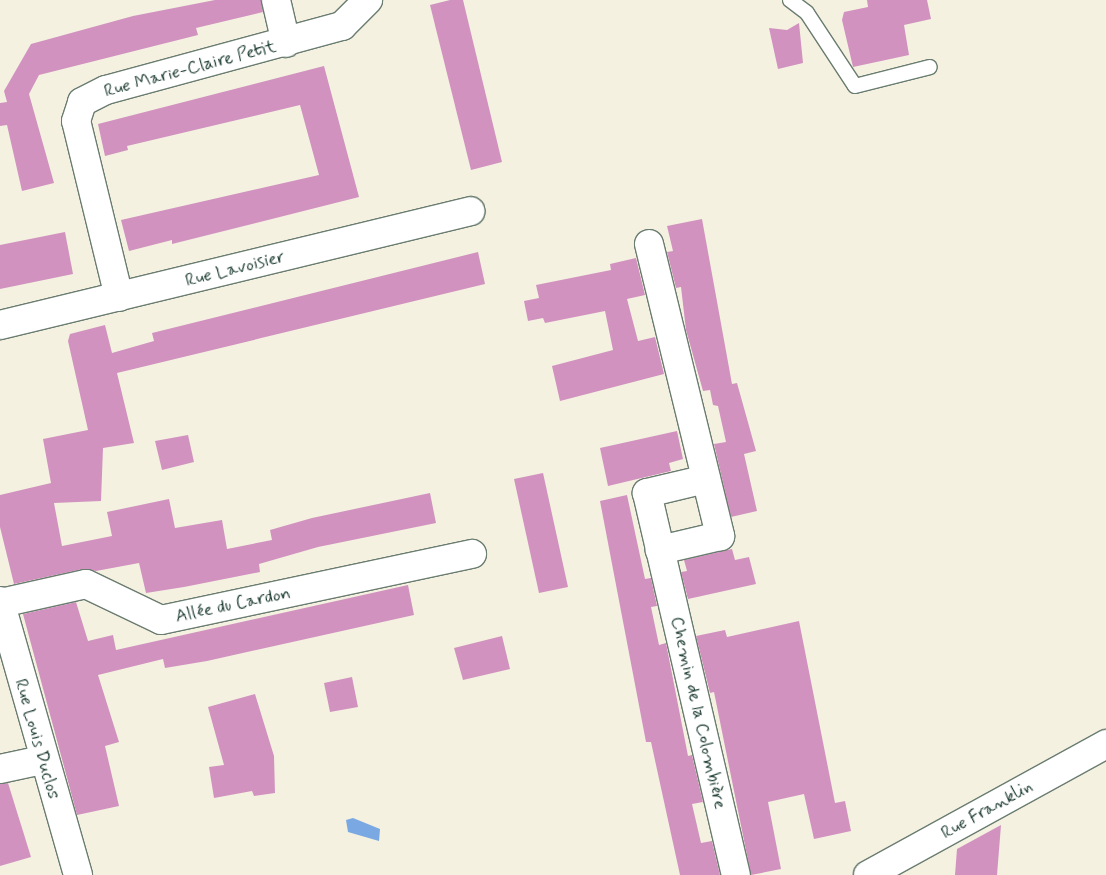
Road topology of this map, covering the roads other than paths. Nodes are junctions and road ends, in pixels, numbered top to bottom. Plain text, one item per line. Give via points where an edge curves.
1 (276, 0) edge
2 (368, 0) edge
3 (790, 0) edge
4 (286, 43) junction
5 (930, 67) dead end
6 (470, 210) dead end
7 (650, 244) dead end
8 (119, 298) junction
9 (0, 325) edge
10 (706, 479) junction
11 (660, 550) junction
12 (472, 554) dead end
13 (0, 602) edge
14 (1106, 744) edge
15 (42, 760) junction
16 (0, 769) edge
17 (73, 874) edge
18 (736, 875) edge
19 (868, 875) edge

1 - 4 street
2 - 4 street, Rue Marie-Claire Petit via 342,26
3 - 5 lane via 807,13 855,86
4 - 8 street, Rue Marie-Claire Petit via 106,90 82,102 76,121
6 - 8 street, Rue Lavoisier
7 - 10 street
8 - 9 street, Rue Lavoisier
10 - 11 street, Chemin de la Colombière via 646,494
10 - 11 street via 720,536
11 - 18 street, Chemin de la Colombière
12 - 13 street, Allée du Cardon via 161,620 86,584
13 - 15 street, Rue Louis Duclos
14 - 19 street, Rue Franklin
15 - 16 street
15 - 17 street, Rue Louis Duclos

